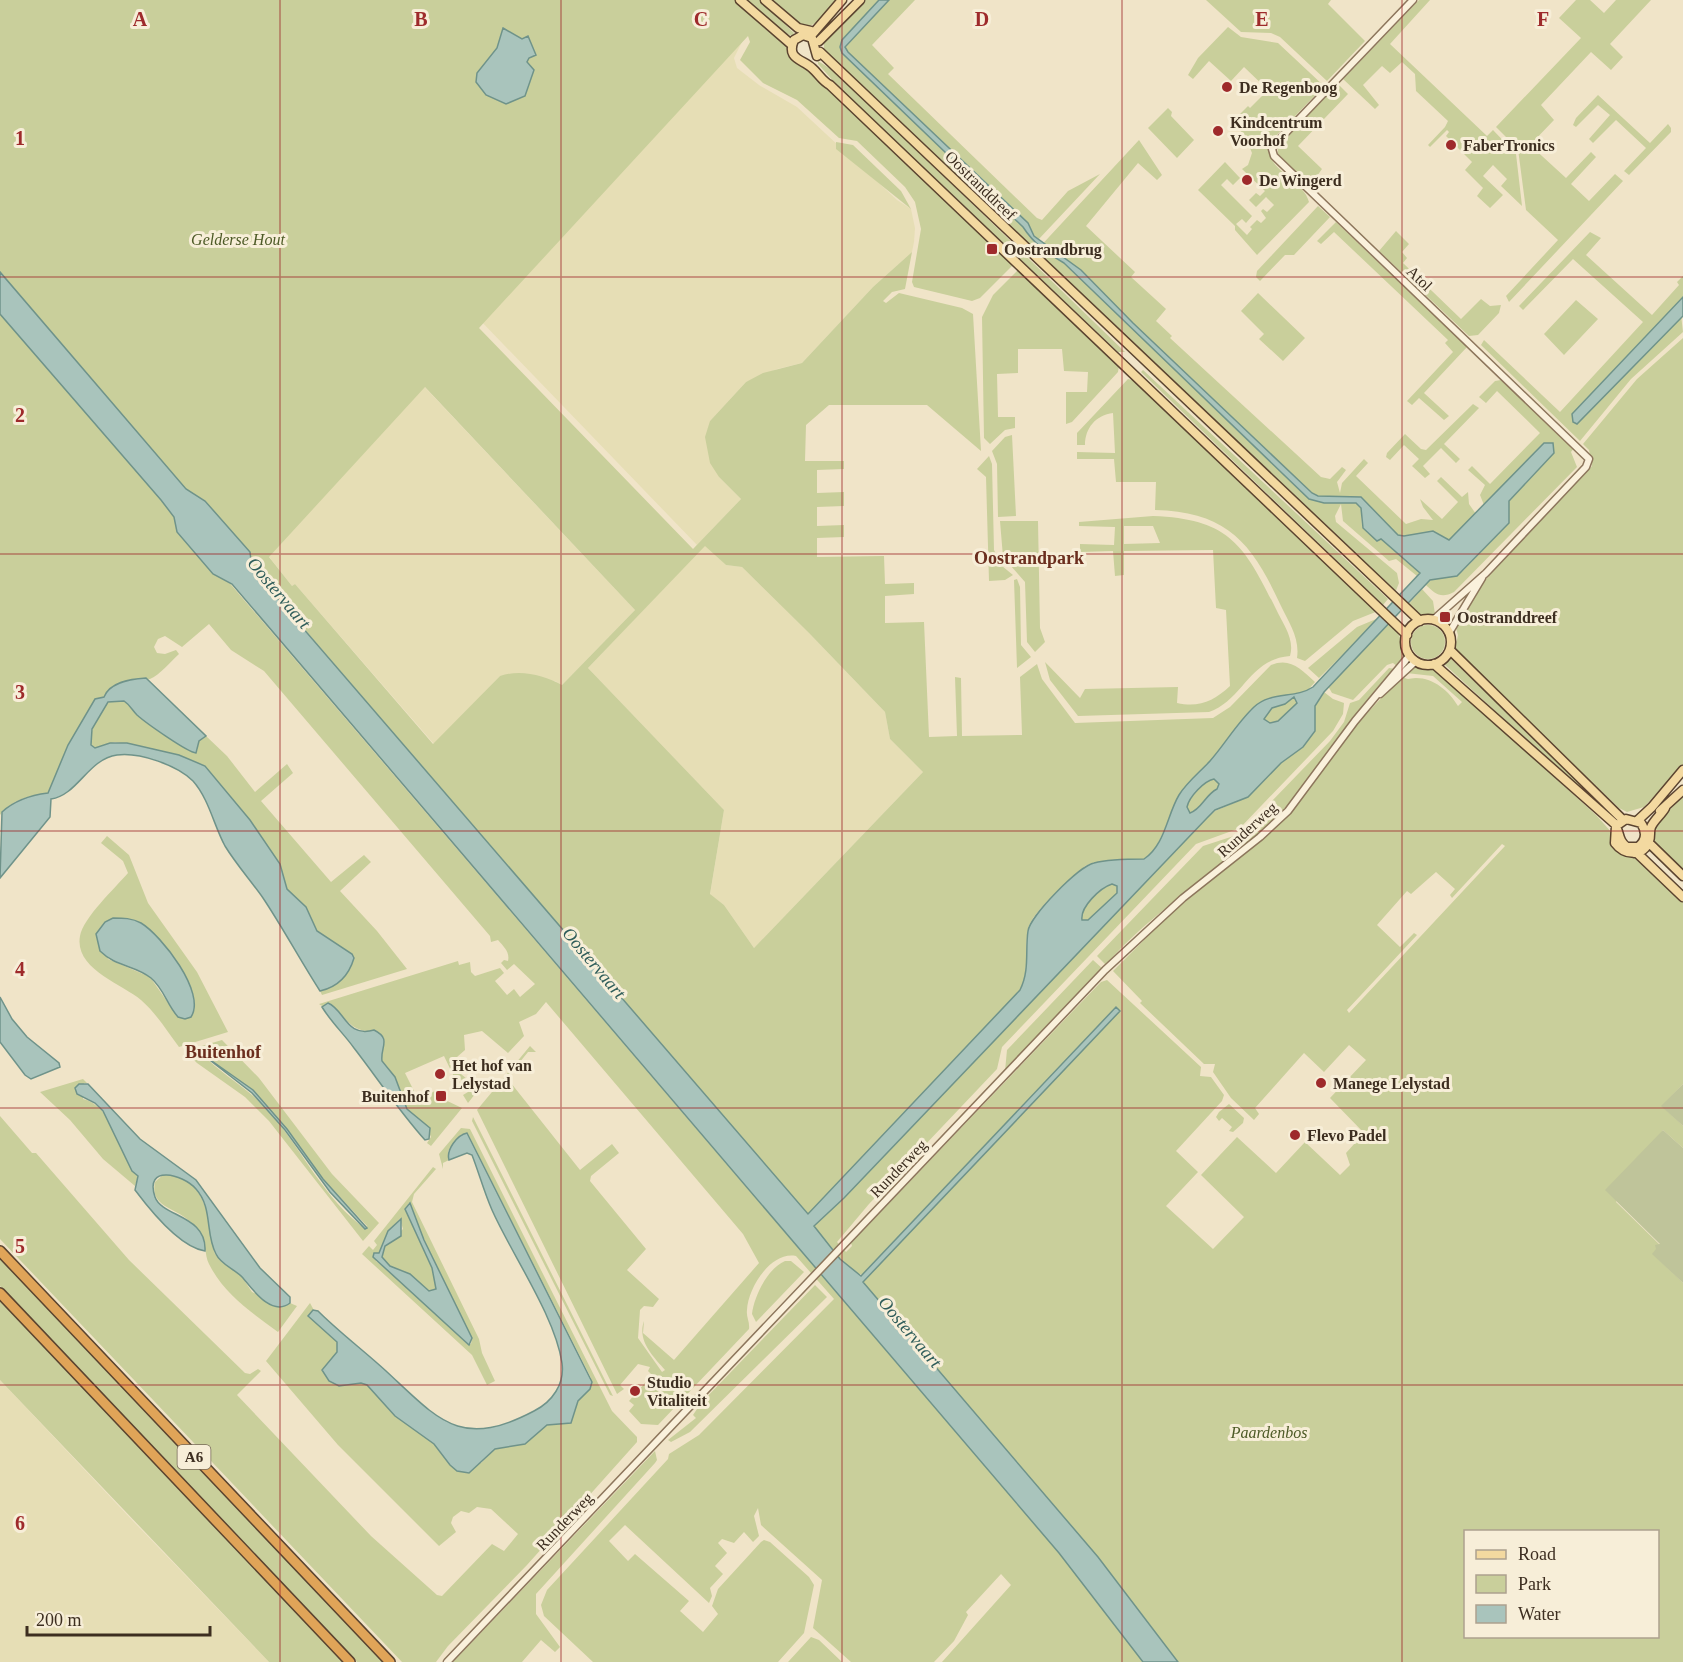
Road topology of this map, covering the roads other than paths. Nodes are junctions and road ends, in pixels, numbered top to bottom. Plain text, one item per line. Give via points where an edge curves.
1 (740, 0) edge
2 (765, 0) edge
3 (842, 0) edge
4 (860, 0) edge
5 (1413, 0) edge
6 (814, 36) junction
7 (797, 37) junction
8 (814, 58) junction
9 (1486, 573) junction
10 (1432, 620) junction
11 (1420, 621) junction
12 (1449, 633) junction
13 (1407, 635) junction
14 (1450, 650) junction
15 (1413, 658) junction
16 (1434, 664) junction
17 (1683, 770) edge
18 (1683, 790) edge
19 (1604, 799) junction
20 (1656, 800) junction
21 (1637, 821) junction
22 (1618, 826) junction
23 (1647, 836) junction
24 (1637, 853) junction
25 (1683, 876) edge
26 (1683, 897) edge
27 (0, 1251) edge
28 (0, 1293) edge
29 (350, 1662) edge
30 (390, 1662) edge
31 (447, 1662) edge

1 - 7 main road via 774,31
2 - 7 main road
3 - 6 main road
4 - 6 main road
5 - 9 street, Atol via 1272,149 1274,156 1589,459 1586,467
6 - 7 main road
6 - 8 main road
7 - 8 main road via 796,59
8 - 11 main road, Oostranddreef via 836,68
8 - 13 main road, Oostranddreef via 830,85
9 - 10 street, Atol
9 - 12 street, Atol
10 - 11 main road
10 - 12 main road
11 - 13 main road
12 - 14 main road
13 - 15 main road via 1406,646
14 - 16 main road
14 - 19 main road
15 - 16 main road
15 - 31 street, Runderweg via 1373,700 1288,811 1175,905 1105,970
16 - 22 main road
17 - 20 main road
18 - 23 main road via 1665,808
19 - 20 main road via 1621,812 1633,814
19 - 22 main road
20 - 21 main road
21 - 22 main road
21 - 23 main road
22 - 23 main road via 1620,840 1627,847 1638,847
22 - 24 main road via 1614,839 1620,849
23 - 24 main road
23 - 25 main road
24 - 26 main road
27 - 30 highway, A6
28 - 29 highway, A6

